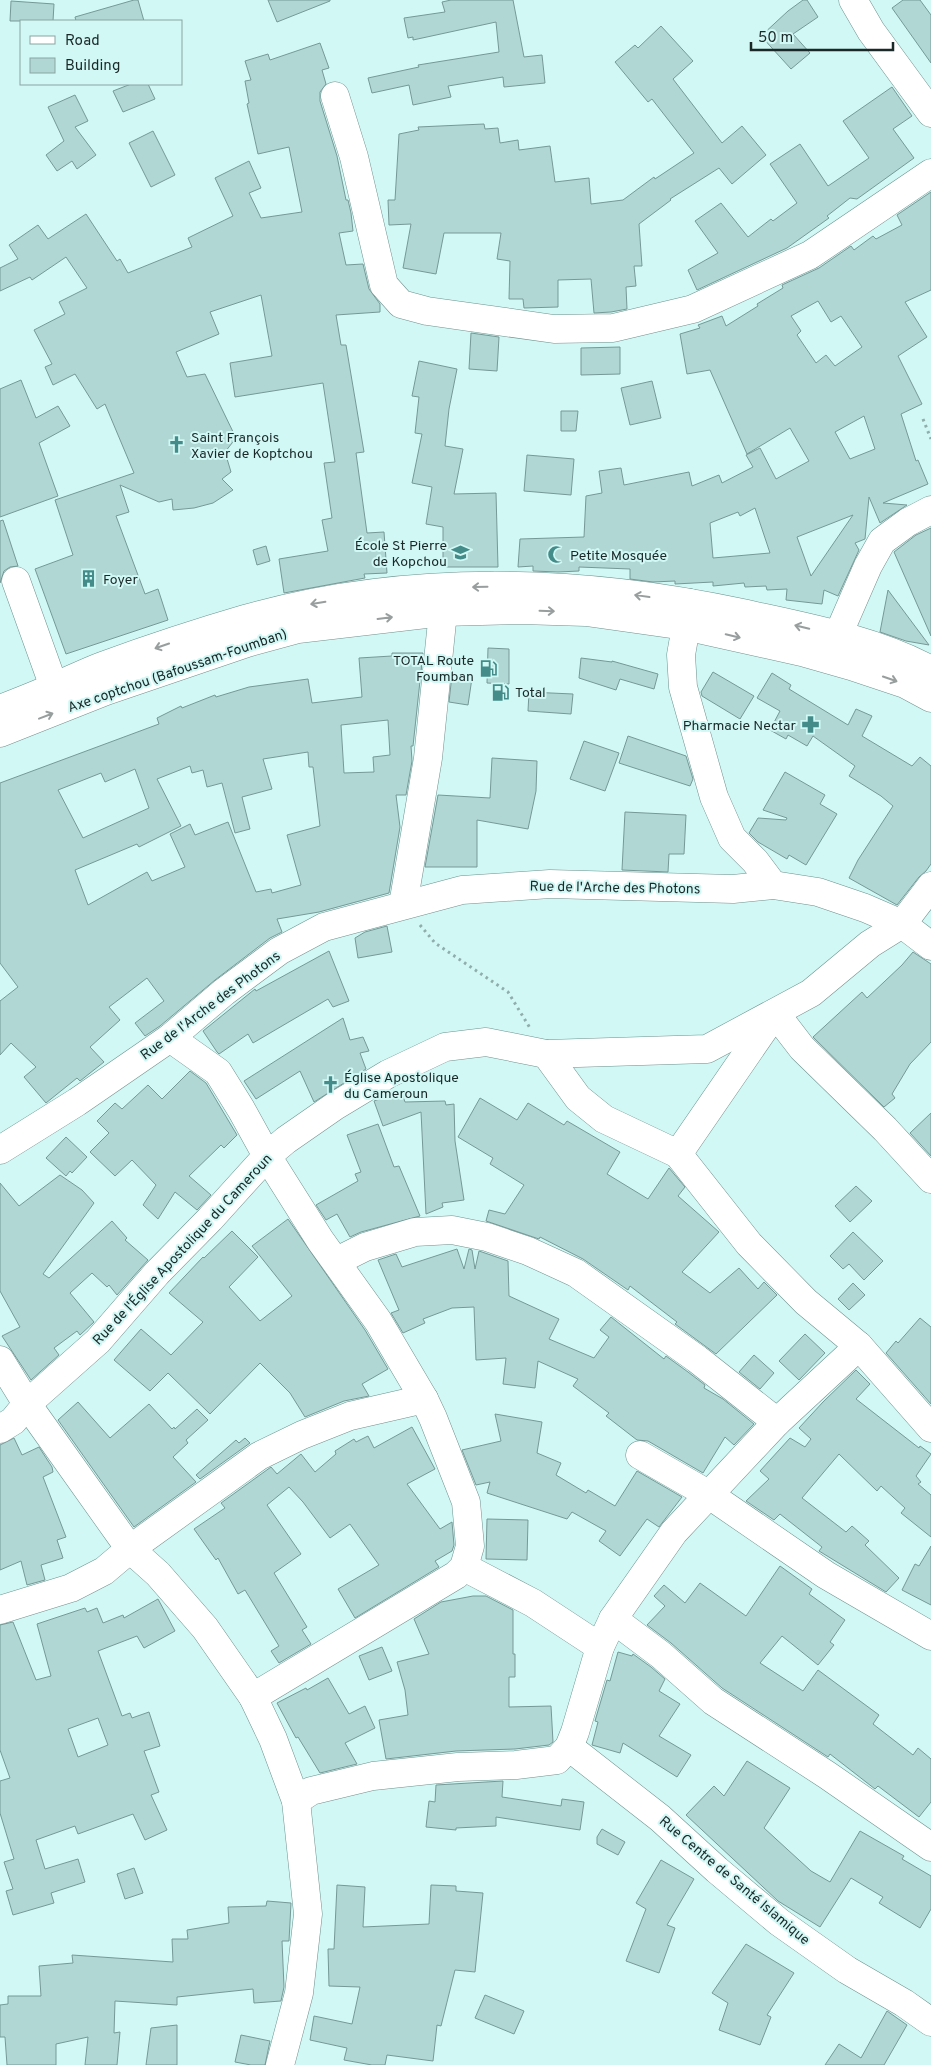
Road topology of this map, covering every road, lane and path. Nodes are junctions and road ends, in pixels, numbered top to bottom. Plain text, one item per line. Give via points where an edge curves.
1 (853, 0) edge
2 (335, 96) dead end
3 (931, 113) edge
4 (931, 173) edge
5 (923, 419) dead end
6 (931, 439) edge
7 (931, 510) edge
8 (16, 581) dead end
9 (442, 600) junction
10 (688, 614) junction
11 (838, 636) junction
12 (196, 648) junction
13 (931, 670) edge
14 (54, 687) junction
15 (931, 698) edge
16 (0, 709) edge
17 (0, 733) edge
18 (773, 885) junction
19 (931, 886) edge
20 (403, 905) junction
21 (902, 924) junction
22 (931, 946) edge
23 (775, 1013) junction
24 (170, 1038) junction
25 (546, 1054) junction
26 (0, 1150) edge
27 (678, 1154) junction
28 (267, 1156) junction
29 (931, 1179) edge
30 (337, 1261) junction
31 (859, 1346) junction
32 (0, 1360) edge
33 (424, 1399) junction
34 (27, 1404) junction
35 (777, 1422) junction
36 (931, 1428) edge
37 (0, 1429) edge
38 (640, 1455) dead end
39 (708, 1494) junction
40 (130, 1549) junction
41 (464, 1567) junction
42 (0, 1610) edge
43 (613, 1619) junction
44 (931, 1636) edge
45 (600, 1647) junction
46 (253, 1697) junction
47 (570, 1747) junction
48 (296, 1801) junction
49 (931, 1847) edge
50 (931, 2022) edge
51 (280, 2065) edge

1 - 3 main road via 871,31
2 - 4 main road via 354,157 384,285 401,304 427,311 554,328 613,328 693,309 810,255
5 - 6 path
7 - 11 main road via 882,541
8 - 14 main road
9 - 10 main road, Axe coptchou (Bafoussam-Foumban) via 521,610
9 - 12 main road, Axe coptchou (Bafoussam-Foumban) via 298,629 247,643
9 - 20 main road via 428,758
11 -> 10 main road
10 -> 15 main road via 905,684
10 - 18 main road via 681,656 683,688 714,797 732,838
11 - 13 main road via 880,648
12 -> 14 main road, Axe coptchou (Bafoussam-Foumban) via 100,666
17 -> 12 main road, Axe coptchou (Bafoussam-Foumban) via 106,691
14 - 16 main road, Axe coptchou (Bafoussam-Foumban)
18 - 20 main road, Rue de l'Arche des Photons via 733,889 550,884 462,890
18 - 21 main road, Rue de l'Arche des Photons via 818,892
19 - 21 main road, Rue de l'Église Apostolique du Cameroun
20 - 24 main road, Rue de l'Arche des Photons via 324,926 279,951
20 - 25 path via 435,943 508,992
21 - 22 main road, Rue de l'Arche des Photons
21 - 23 main road, Rue de l'Église Apostolique du Cameroun via 870,944 811,993
23 - 25 main road, Rue de l'Église Apostolique du Cameroun via 707,1049
23 - 27 main road
23 - 29 main road via 802,1048
24 - 26 main road, Rue de l'Arche des Photons
24 - 28 main road via 218,1072
25 - 27 main road via 578,1098 604,1119
25 - 28 main road, Rue de l'Église Apostolique du Cameroun via 486,1042 445,1047 388,1074 335,1106
27 - 31 main road via 749,1244 806,1302
28 - 30 main road
28 - 34 main road, Rue de l'Église Apostolique du Cameroun via 157,1272 98,1341
30 - 33 main road via 378,1321
30 - 35 main road via 365,1247 415,1232 452,1230 487,1237 528,1251 583,1278 697,1359
31 - 35 main road
31 - 36 main road
32 - 34 main road
33 - 40 main road via 350,1416 259,1456
33 - 41 main road via 466,1502 470,1546
34 - 37 main road, Rue de l'Église Apostolique du Cameroun via 13,1421
34 - 40 main road
35 - 39 main road
38 - 39 main road
39 - 43 main road via 674,1532
39 - 44 main road via 826,1576
40 - 42 main road via 104,1571 71,1588
40 - 46 main road via 158,1574 204,1628
41 - 45 main road via 532,1603
41 - 46 main road via 428,1593
43 - 45 main road
43 - 49 main road via 714,1701
45 - 47 main road
46 - 48 main road
47 - 48 main road via 557,1760 373,1776 312,1791
47 - 50 main road, Rue Centre de Santé Islamique via 660,1818 779,1922 847,1970
48 - 51 main road via 308,1914 299,1993

